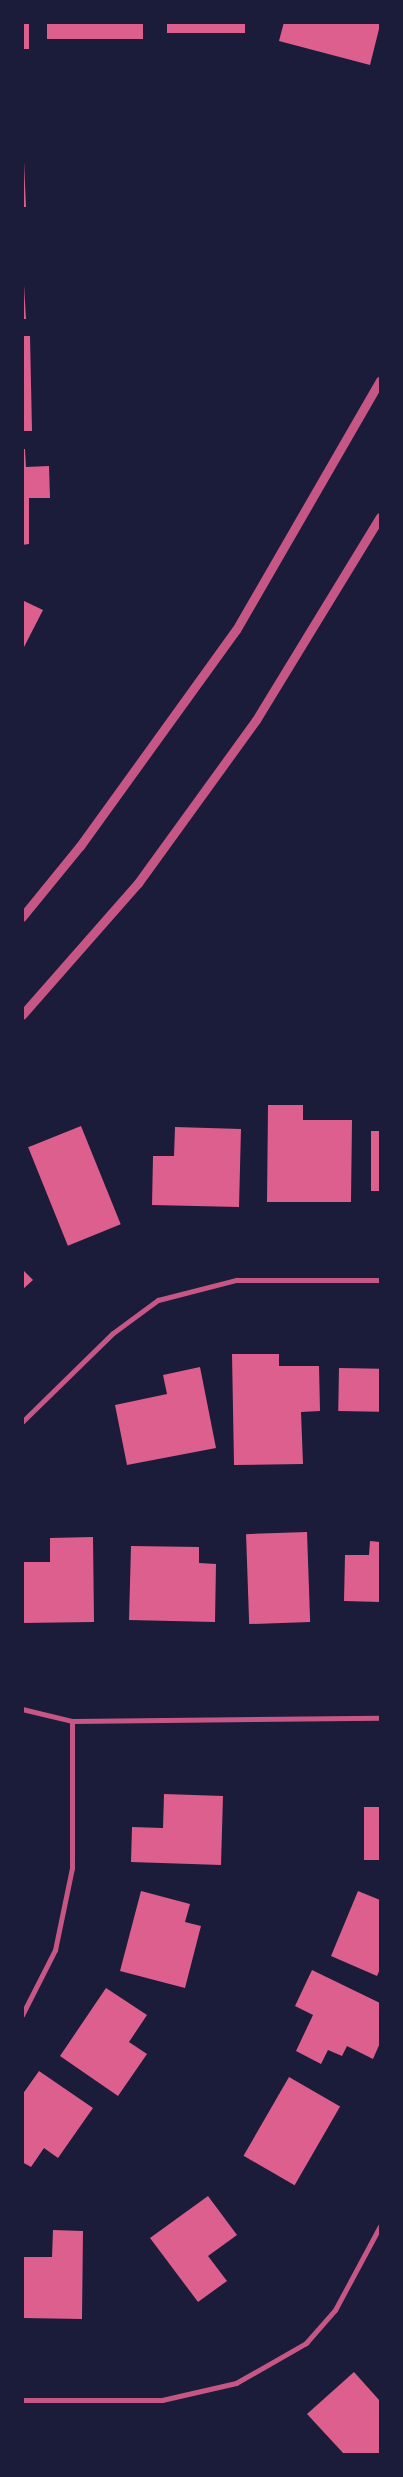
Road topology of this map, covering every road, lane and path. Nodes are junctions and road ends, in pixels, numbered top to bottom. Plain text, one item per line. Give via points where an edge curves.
1 (380, 381) edge
2 (380, 517) edge
3 (22, 917) edge
4 (22, 1015) edge
5 (380, 1280) edge
6 (22, 1422) edge
7 (22, 1709) edge
8 (380, 1718) edge
9 (72, 1722) junction
10 (22, 2015) edge
11 (380, 2226) edge
12 (22, 2400) edge

1 - 3 street via 236,630 80,846
2 - 4 street via 256,720 138,883
5 - 6 street via 236,1280 158,1300 113,1332
7 - 9 street
8 - 9 street
9 - 10 street via 72,1868 55,1950
11 - 12 street via 335,2310 306,2342 236,2383 162,2400

